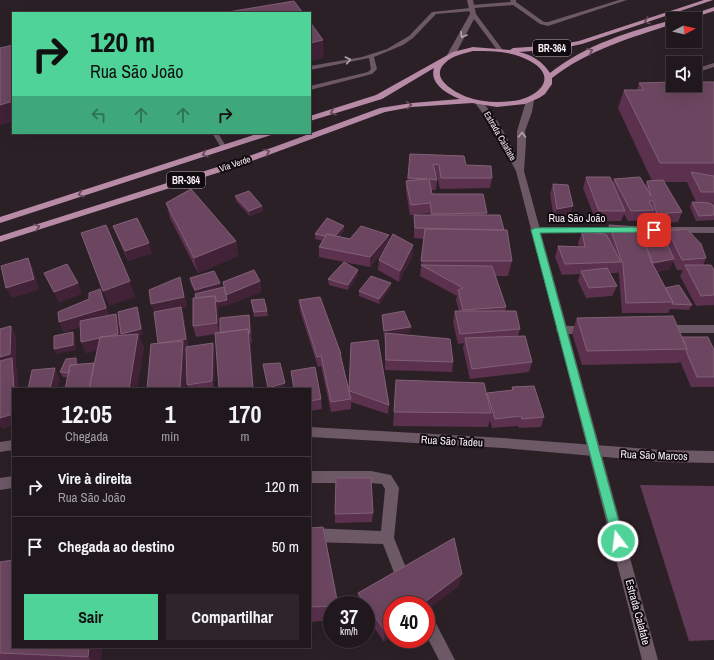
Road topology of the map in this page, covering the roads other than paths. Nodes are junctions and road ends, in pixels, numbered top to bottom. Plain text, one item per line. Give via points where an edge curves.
1 (624, 0) edge
2 (710, 0) edge
3 (515, 1) edge
4 (472, 8) edge
5 (714, 9) edge
6 (702, 13) edge
7 (666, 24) edge
8 (504, 50) junction
9 (371, 55) junction
10 (451, 55) junction
11 (442, 61) junction
12 (714, 64) edge
13 (311, 68) edge
14 (702, 68) edge
15 (549, 77) junction
16 (311, 88) edge
17 (530, 100) junction
18 (475, 102) junction
19 (311, 119) edge
20 (216, 134) edge
21 (265, 134) edge
22 (224, 148) junction
23 (520, 171) junction
24 (0, 220) edge
25 (535, 230) junction
26 (714, 230) edge
27 (0, 239) edge
28 (653, 329) edge
29 (714, 329) edge
30 (562, 330) junction
31 (600, 330) edge
32 (311, 432) edge
33 (12, 445) edge
34 (0, 446) edge
35 (595, 452) junction
36 (714, 456) edge
37 (311, 477) edge
38 (311, 535) edge
39 (387, 538) junction
40 (403, 578) edge
41 (435, 636) edge
42 (448, 660) edge
43 (650, 660) edge

1 - 3 lane via 548,24 542,23
2 -> 8 main road, BR-364 via 596,38 558,47
3 - 4 lane
4 - 8 street
4 - 9 lane via 434,13 411,37 399,45
4 -> 10 street via 465,31
5 - 6 main road
15 -> 7 main road, BR-364 via 575,58
8 - 10 main road, BR-364 via 473,49
8 - 15 main road, BR-364 via 535,61
13 -> 9 lane
9 - 16 lane via 374,69 370,73
10 - 11 main road, BR-364
11 - 18 main road, BR-364 via 436,69 437,78 443,87 455,95
11 -> 19 main road, BR-364 via 379,97
12 - 14 lane
15 - 17 main road, BR-364 via 548,86
17 - 18 main road, BR-364 via 497,104
23 -> 17 street, Estrada Calafate via 521,130
18 - 23 street, Estrada Calafate via 494,122
27 -> 18 main road, Via Verde / BR-364 via 233,165 383,110 412,105
20 - 22 lane
21 - 22 main road, Via Verde / BR-364
22 -> 24 main road, Via Verde / BR-364
23 - 25 street, Estrada Calafate
25 - 26 street, Rua São João
25 - 30 street, Estrada Calafate
28 - 29 street
30 - 31 street
30 - 35 street, Estrada Calafate
32 - 35 street, Rua São Tadeu via 503,443
33 - 34 street
35 - 36 street, Rua São Marcos
35 - 43 street, Estrada Calafate
37 - 39 street via 386,479 392,488
38 - 39 street
39 - 40 street
41 - 42 street

